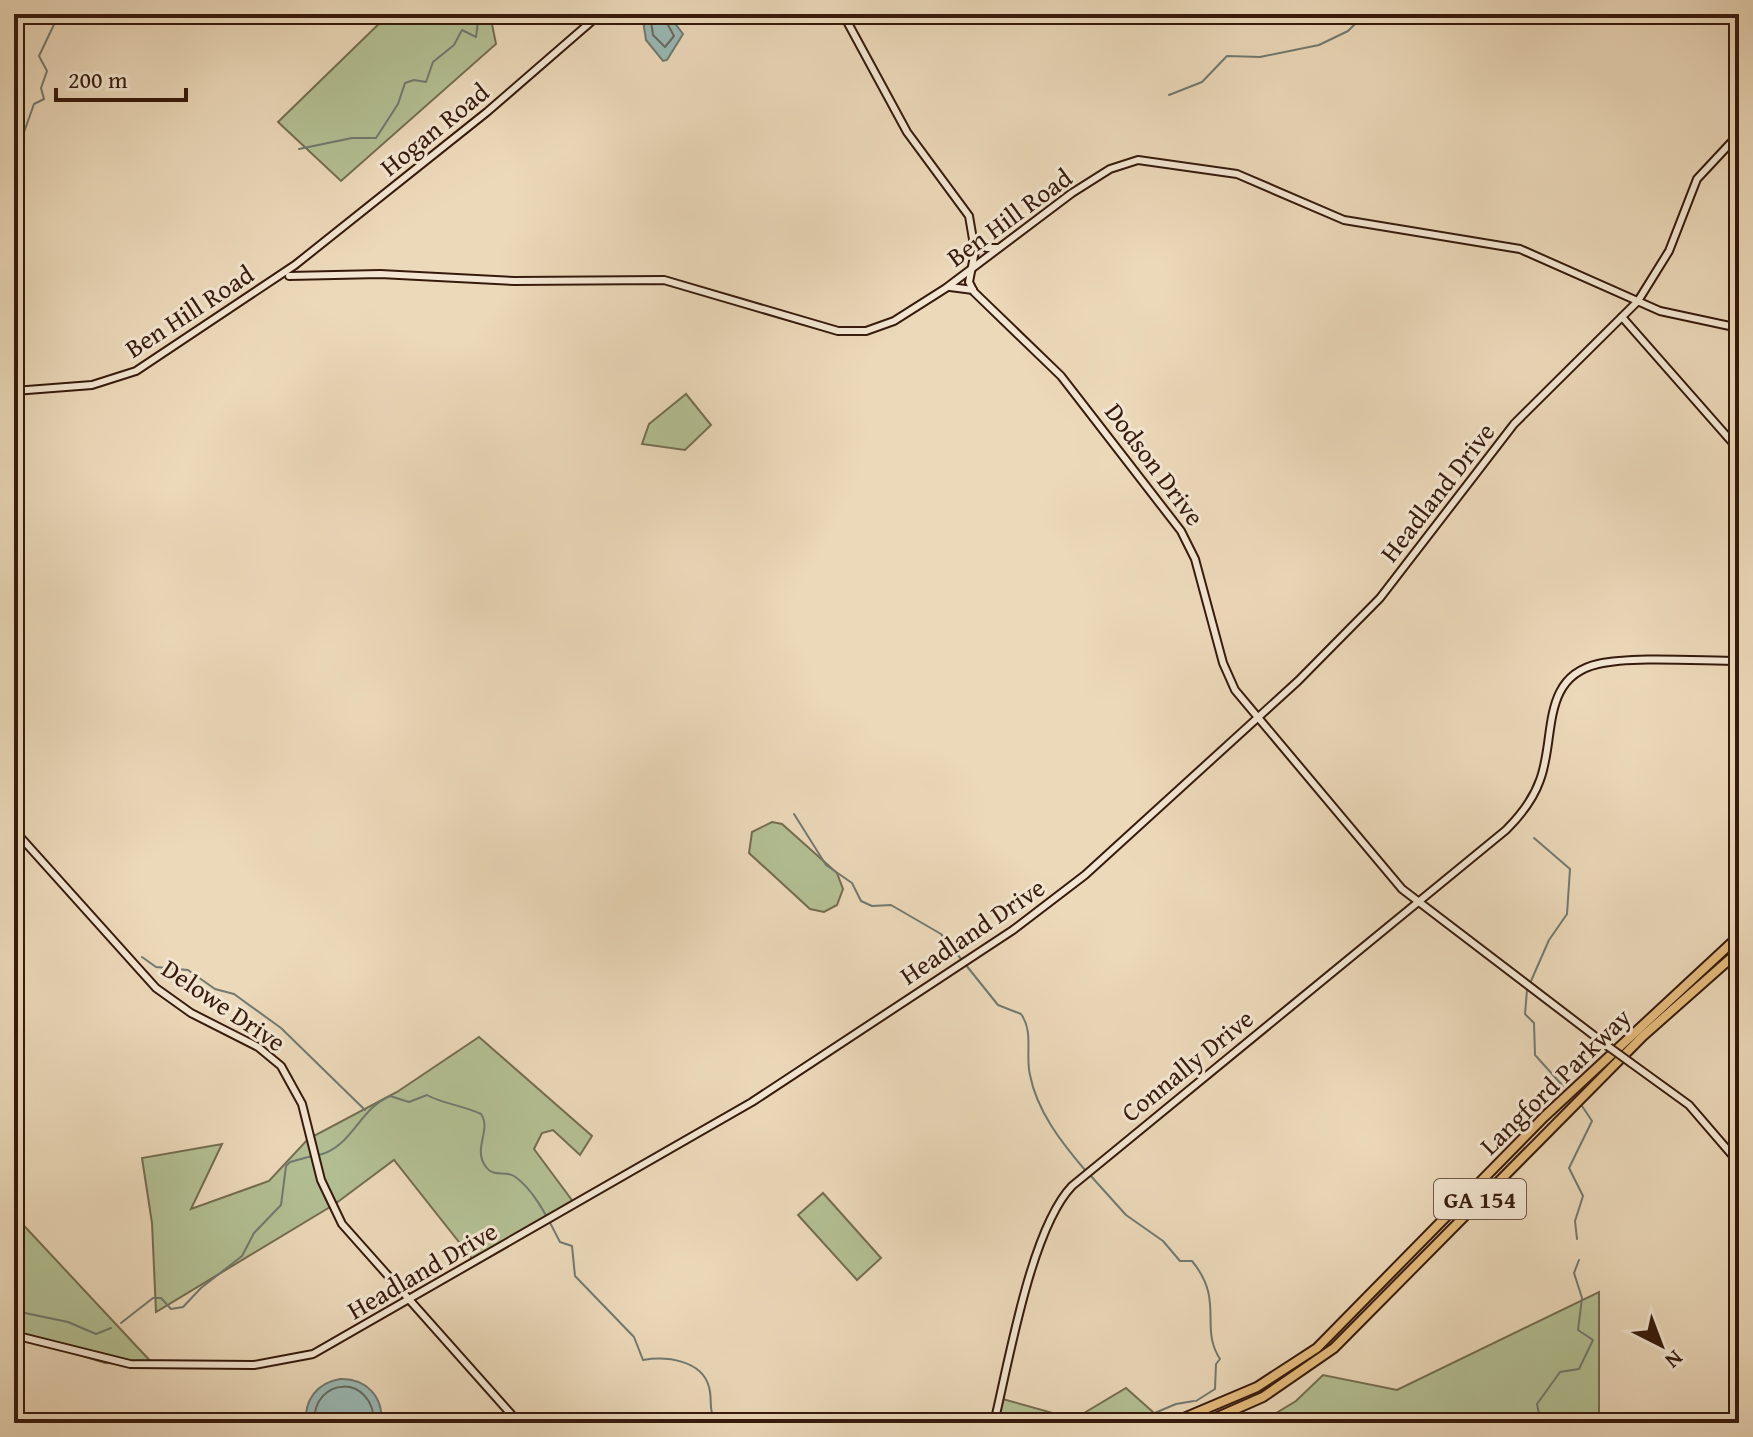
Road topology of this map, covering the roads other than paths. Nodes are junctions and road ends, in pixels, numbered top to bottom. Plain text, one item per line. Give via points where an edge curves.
1 (600, 14) edge
2 (843, 14) edge
3 (1739, 134) edge
4 (974, 240) junction
5 (998, 248) junction
6 (972, 266) junction
7 (289, 273) junction
8 (946, 288) junction
9 (973, 290) junction
10 (1638, 301) junction
11 (1622, 317) junction
12 (1739, 328) edge
13 (14, 391) edge
14 (1739, 450) edge
15 (1739, 661) edge
16 (1258, 718) junction
17 (14, 830) edge
18 (1418, 904) junction
19 (1739, 936) edge
20 (1739, 951) edge
21 (1739, 1163) edge
22 (409, 1301) junction
23 (14, 1335) edge
24 (1739, 1410) edge
25 (519, 1423) edge
26 (994, 1423) edge
27 (1172, 1423) edge
28 (1204, 1423) edge
29 (1723, 1423) edge

1 - 7 street, Hogan Road
2 - 4 street via 907,132 969,216
3 - 10 street, Headland Drive via 1714,157 1690,192 1669,251
4 - 5 street via 978,246
4 - 6 street
5 - 6 street, Ben Hill Road
5 - 10 street, Ben Hill Road via 1110,169 1146,160 1237,174 1344,220 1520,249
6 - 8 street, Ben Hill Road
6 - 9 street
7 - 8 street, Ben Hill Road via 503,281 664,280 850,332 894,321
7 - 13 street, Ben Hill Road via 136,371 92,385
8 - 9 street
9 - 16 street, Dodson Drive via 1061,376 1189,544 1226,673
10 - 11 street, Headland Drive
10 - 12 street, Ben Hill Road via 1679,318
11 - 14 street
11 - 16 street, Headland Drive via 1514,424 1380,598
15 - 18 street, Connally Drive via 1608,663 1576,674 1554,703 1541,779 1521,815
16 - 18 street, Dodson Drive
16 - 22 street, Headland Drive via 1085,875 1013,930 752,1102
17 - 22 street, Delowe Drive via 156,988 281,1066 302,1104 334,1211
18 - 21 street, Dodson Drive, bridge via 1682,1099
18 - 26 street, Connally Drive via 1059,1200 1042,1236
19 - 27 highway, Langford Parkway / GA 154 via 1544,1117 1317,1348 1257,1387
20 - 28 highway, Langford Parkway / GA 154 via 1623,1055 1334,1348 1263,1397
22 - 23 street, Headland Drive via 334,1344 264,1364 130,1364
22 - 25 street, Delowe Drive
24 - 29 street

